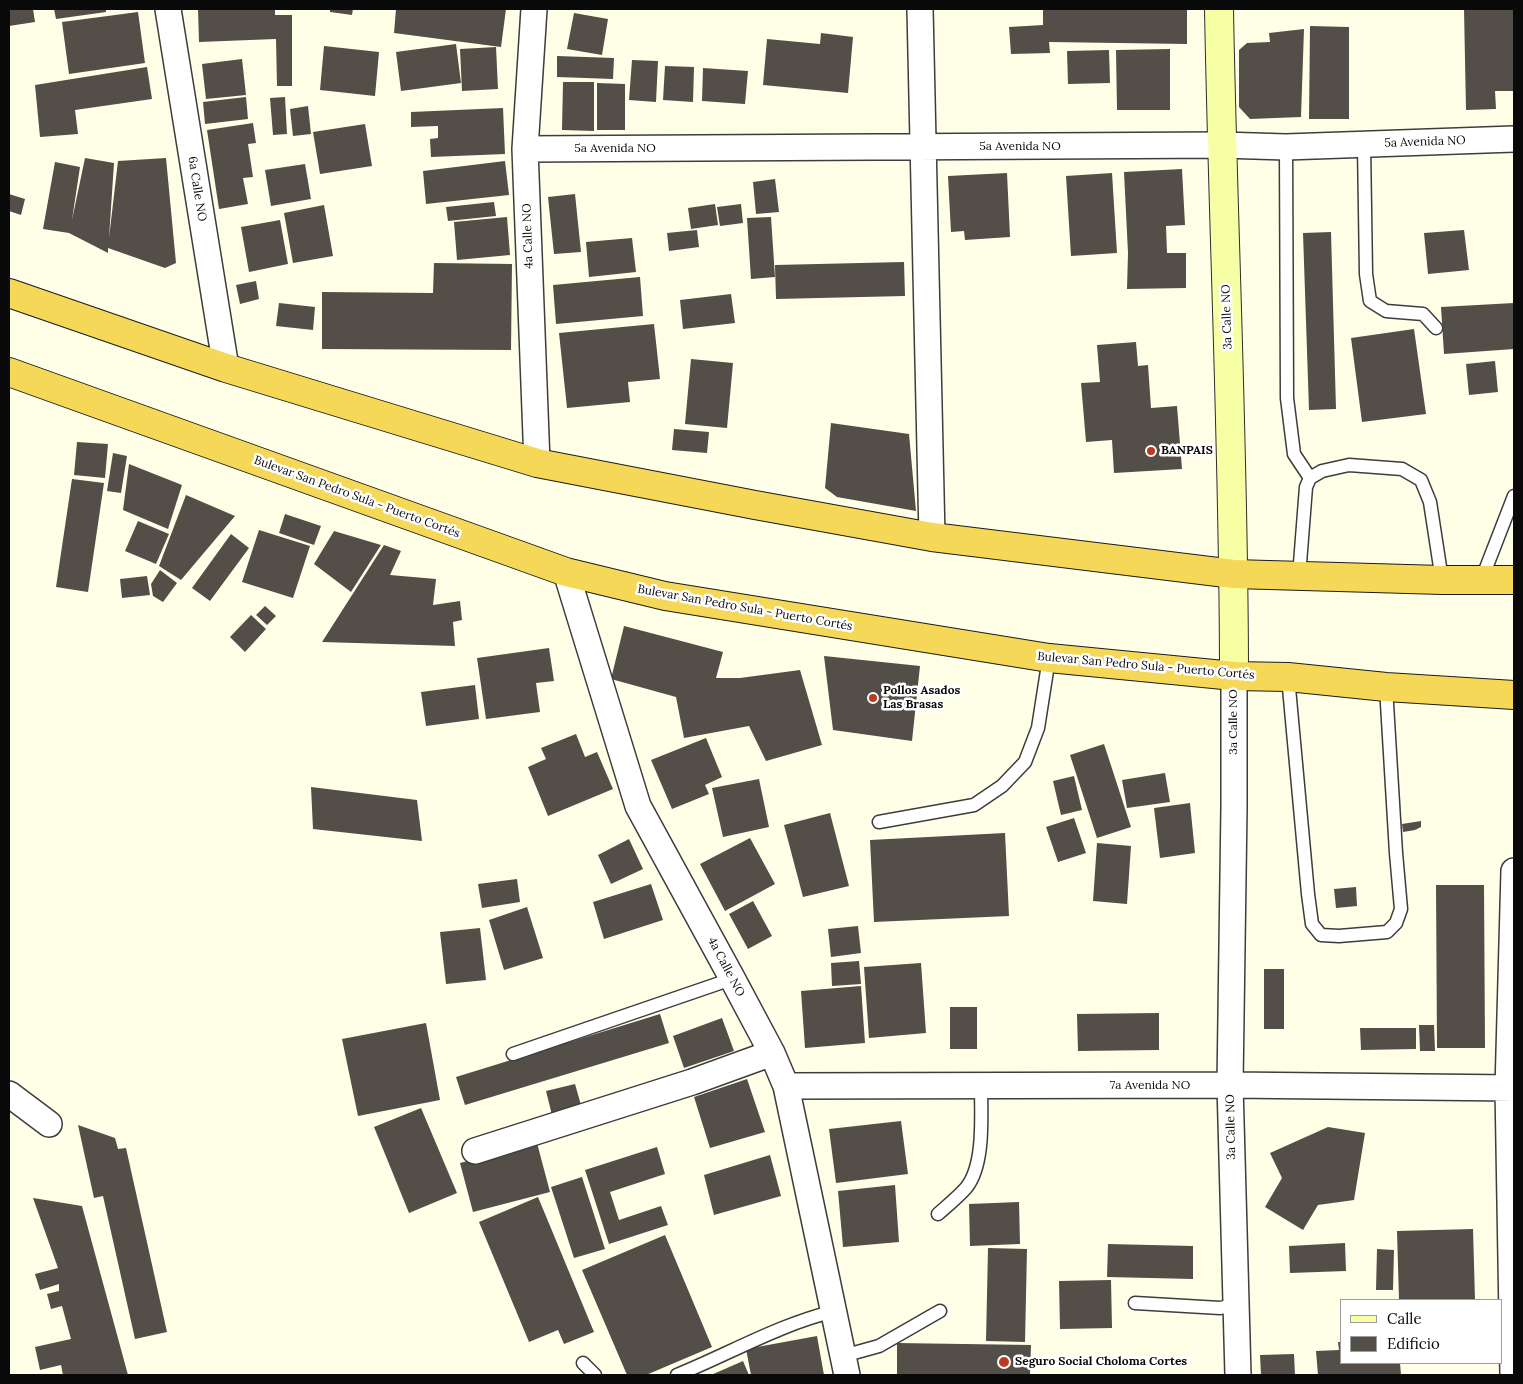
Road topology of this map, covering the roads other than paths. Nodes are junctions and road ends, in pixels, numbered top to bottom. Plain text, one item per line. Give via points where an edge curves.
1 (168, 9) edge
2 (534, 9) edge
3 (920, 9) edge
4 (1220, 9) edge
5 (1514, 139) edge
6 (1222, 145) junction
7 (1364, 145) junction
8 (1286, 147) junction
9 (924, 148) junction
10 (525, 149) junction
11 (9, 293) edge
12 (1436, 328) dead end
13 (226, 368) junction
14 (9, 372) edge
15 (538, 464) junction
16 (1310, 478) junction
17 (1514, 496) edge
18 (932, 536) junction
19 (566, 572) junction
20 (1234, 574) junction
21 (1299, 576) junction
22 (1442, 580) junction
23 (1514, 580) edge
24 (1481, 581) junction
25 (1049, 658) junction
26 (1234, 676) junction
27 (1288, 677) junction
28 (1386, 687) junction
29 (1514, 695) edge
30 (879, 822) dead end
31 (1514, 871) edge
32 (732, 978) junction
33 (772, 1053) junction
34 (513, 1054) dead end
35 (1230, 1085) junction
36 (786, 1086) junction
37 (981, 1087) junction
38 (1511, 1088) edge
39 (9, 1094) edge
40 (49, 1124) dead end
41 (475, 1151) dead end
42 (938, 1214) dead end
43 (1135, 1303) dead end
44 (1236, 1305) junction
45 (835, 1311) junction
46 (940, 1311) dead end
47 (583, 1363) dead end
48 (845, 1366) edge
49 (595, 1375) edge
50 (677, 1375) edge
51 (1238, 1375) edge
52 (1513, 1375) edge

1 - 13 street, 6a Calle NO
2 - 10 street, 4a Calle NO
3 - 9 street
4 - 6 main road, 3a Calle NO
5 - 7 street, 5a Avenida NO
6 - 8 street, 5a Avenida NO
6 - 9 street, 5a Avenida NO
6 - 20 main road, 3a Calle NO
7 - 8 street, 5a Avenida NO
7 - 12 lane via 1366,274 1370,301 1386,311 1423,314
8 - 16 lane via 1287,398 1294,454
9 - 10 street, 5a Avenida NO
9 - 18 street
10 - 15 street, 4a Calle NO
11 - 13 highway
13 - 15 highway
14 - 19 highway, Bulevar San Pedro Sula - Puerto Cortés
15 - 18 highway
16 - 21 lane via 1306,486
16 - 22 lane via 1322,471 1349,465 1402,469 1420,480 1430,502
17 - 24 lane
18 - 20 highway
19 - 25 highway, Bulevar San Pedro Sula - Puerto Cortés via 665,596
19 - 32 street, 4a Calle NO via 638,806
20 - 21 highway
20 - 26 main road, 3a Calle NO
21 - 22 highway
22 - 24 highway
23 - 24 highway
25 - 26 highway, Bulevar San Pedro Sula - Puerto Cortés
25 - 30 lane via 1035,737 1025,762 1002,786 974,805
26 - 27 highway, Bulevar San Pedro Sula - Puerto Cortés
26 - 35 street, 3a Calle NO
27 - 28 highway, Bulevar San Pedro Sula - Puerto Cortés
27 - 28 lane via 1308,894 1312,924 1321,935 1387,932 1396,923 1401,910
28 - 29 highway, Bulevar San Pedro Sula - Puerto Cortés
31 - 38 street
32 - 33 street, 4a Calle NO
32 - 34 lane
33 - 36 street, 4a Calle NO
33 - 41 street via 683,1085
35 - 37 street, 7a Avenida NO
35 - 38 street, 7a Avenida NO
35 - 44 street, 3a Calle NO
36 - 37 street, 7a Avenida NO
36 - 45 street, 4a Calle NO
37 - 42 lane via 978,1164 967,1186
38 - 52 street
39 - 40 street
43 - 44 lane via 1220,1308
44 - 51 street, 3a Calle NO
45 - 48 street, 4a Calle NO
45 - 50 lane via 775,1331
46 - 48 lane
47 - 49 lane

